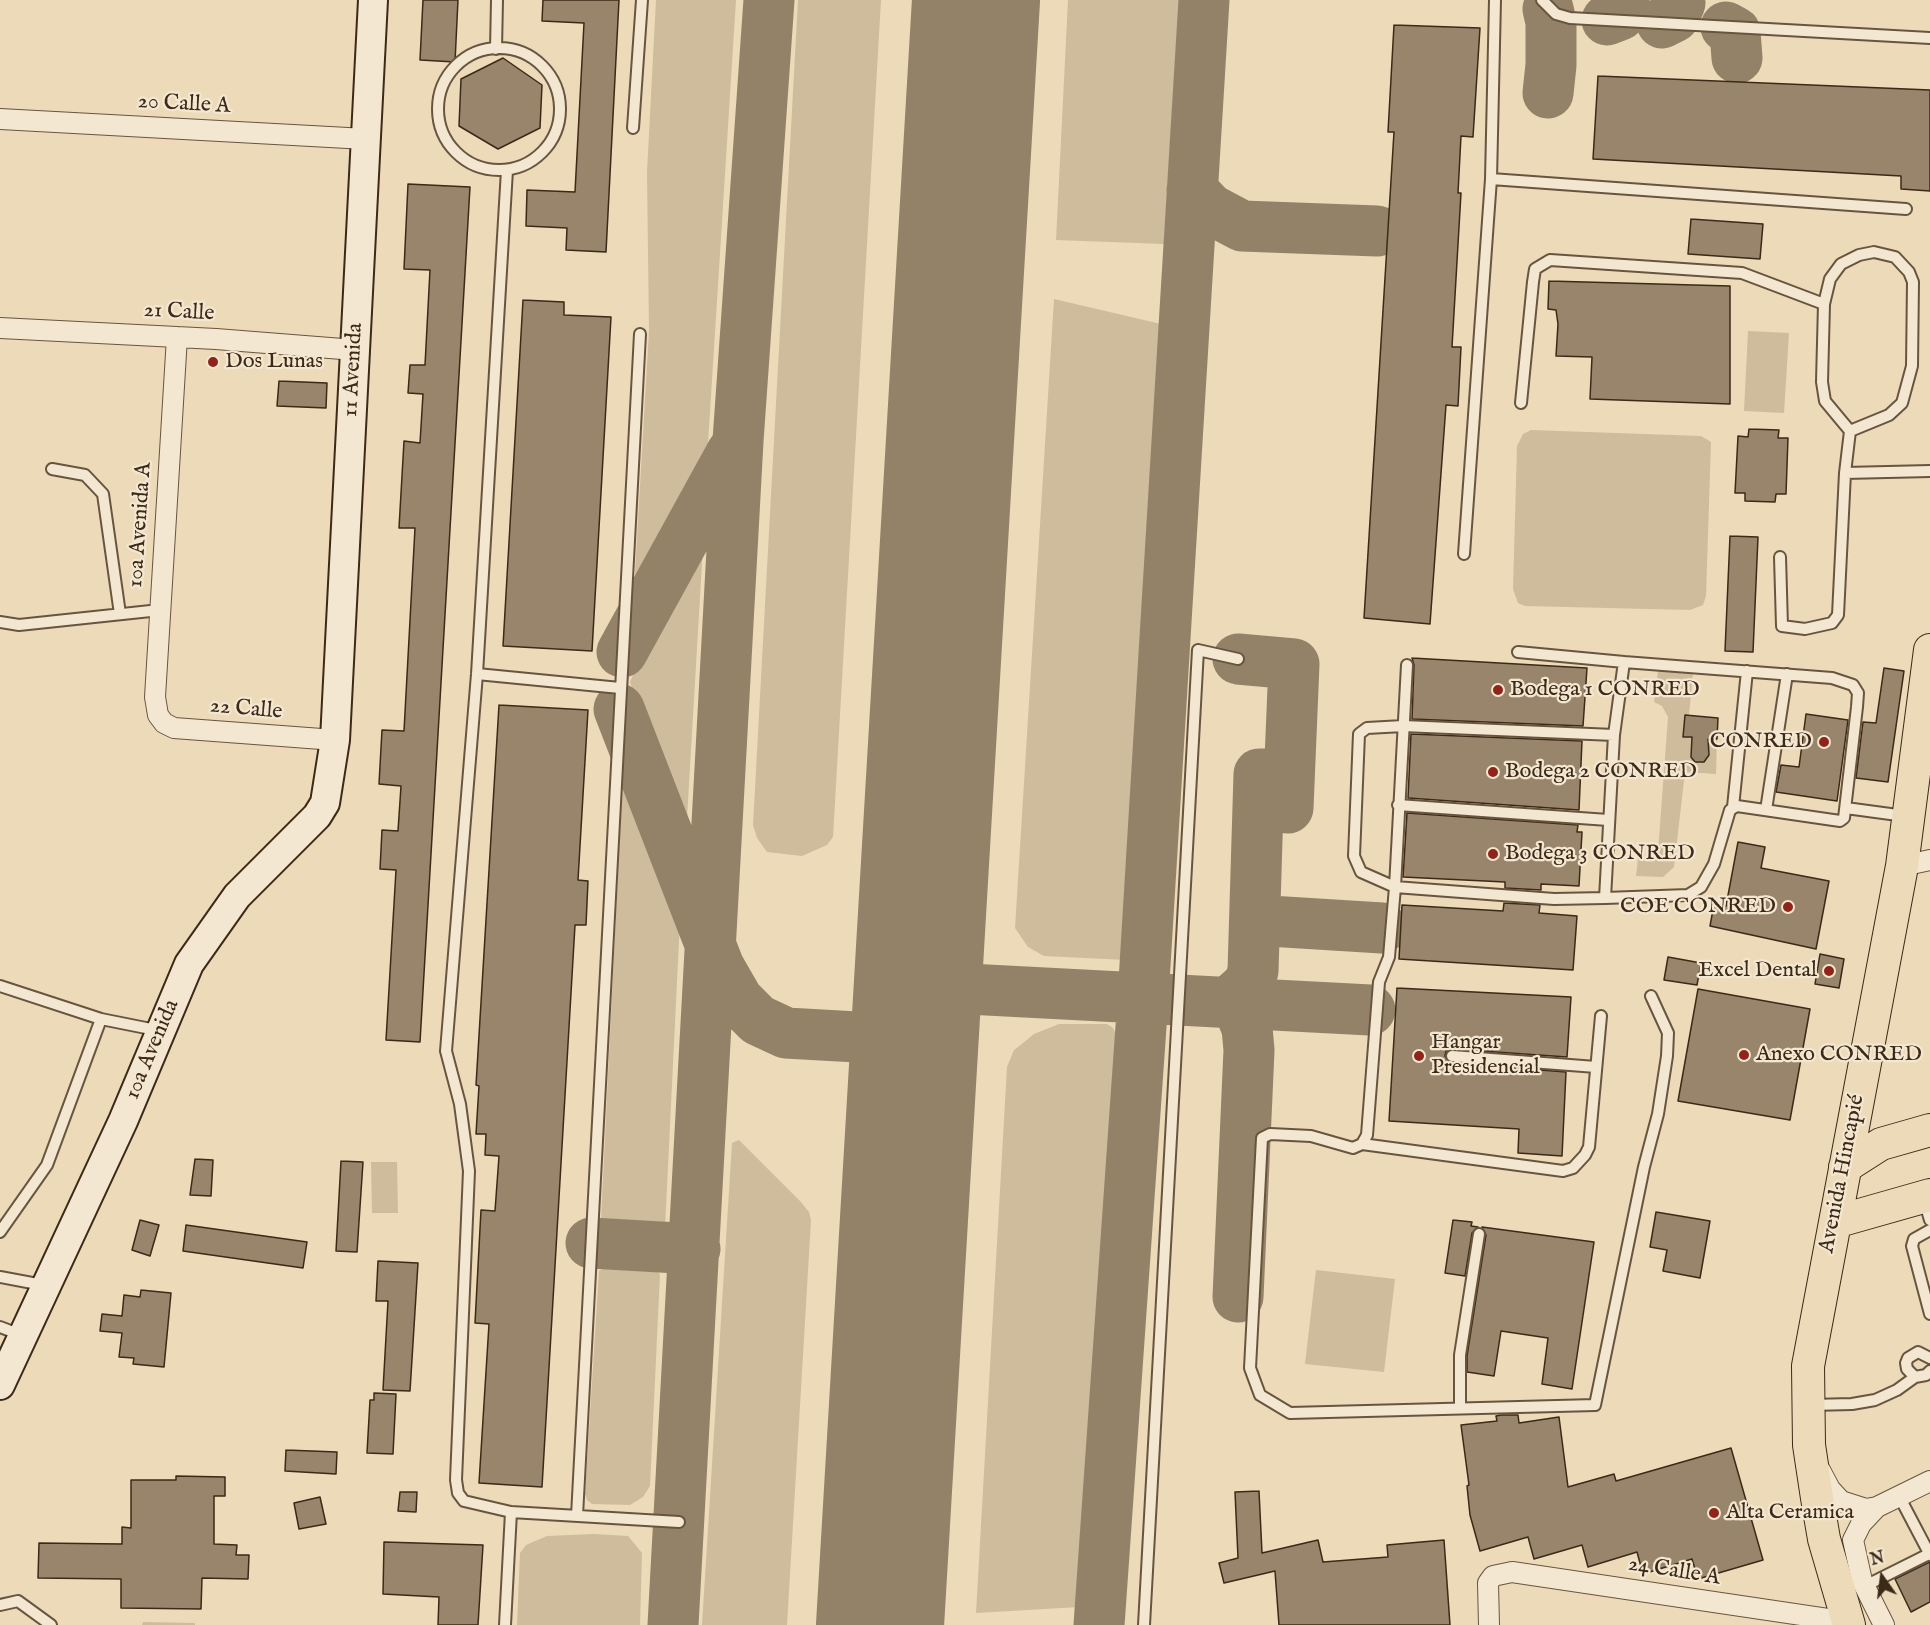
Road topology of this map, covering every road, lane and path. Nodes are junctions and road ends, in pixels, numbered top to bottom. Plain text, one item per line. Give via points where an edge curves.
1 (374, 0) edge
2 (497, 0) edge
3 (642, 0) edge
4 (1495, 0) edge
5 (1542, 0) edge
6 (1930, 38) edge
7 (496, 49) junction
8 (0, 119) edge
9 (633, 128) dead end
10 (366, 139) junction
11 (507, 170) junction
12 (1491, 178) junction
13 (1906, 209) dead end
14 (1824, 304) junction
15 (0, 328) edge
16 (640, 334) dead end
17 (177, 337) junction
18 (355, 350) junction
19 (1521, 403) dead end
20 (1850, 431) junction
21 (52, 469) dead end
22 (1930, 471) edge
23 (1845, 473) junction
24 (1464, 554) dead end
25 (1780, 557) dead end
26 (160, 610) junction
27 (120, 614) junction
28 (0, 622) edge
29 (1930, 650) edge
30 (1518, 652) dead end
31 (1238, 659) dead end
32 (1624, 662) junction
33 (1407, 665) dead end
34 (1747, 671) junction
35 (477, 674) junction
36 (1787, 674) junction
37 (620, 688) junction
38 (158, 715) joint
39 (1403, 726) junction
40 (1614, 735) junction
41 (335, 740) junction
42 (1398, 805) junction
43 (1733, 807) junction
44 (1846, 808) junction
45 (1766, 810) junction
46 (1908, 816) junction
47 (1608, 820) junction
48 (1916, 863) edge
49 (1395, 887) junction
50 (1605, 898) junction
51 (0, 986) edge
52 (1651, 996) dead end
53 (1601, 1016) dead end
54 (101, 1019) junction
55 (161, 1031) junction
56 (1452, 1056) dead end
57 (1596, 1066) junction
58 (1857, 1104) junction
59 (1930, 1130) edge
60 (1895, 1140) junction
61 (1362, 1144) junction
62 (1845, 1167) junction
63 (1928, 1204) edge
64 (1835, 1222) junction
65 (1930, 1230) edge
66 (0, 1232) edge
67 (1479, 1234) dead end
68 (0, 1277) edge
69 (46, 1286) junction
70 (1930, 1314) edge
71 (12, 1332) edge
72 (1930, 1358) edge
73 (1930, 1371) edge
74 (1915, 1377) junction
75 (0, 1385) edge
76 (1808, 1405) junction
77 (1460, 1408) junction
78 (1809, 1445) junction
79 (1930, 1481) edge
80 (1899, 1496) junction
81 (1877, 1507) junction
82 (511, 1512) junction
83 (577, 1516) junction
84 (679, 1522) dead end
85 (1930, 1555) edge
86 (1865, 1586) junction
87 (0, 1605) edge
88 (1849, 1624) edge
89 (51, 1625) edge
90 (505, 1625) edge
91 (1144, 1625) edge
92 (1489, 1625) edge
93 (1884, 1625) edge

1 - 10 main road, 11 Avenida
2 - 7 lane
3 - 9 lane
4 - 12 lane
5 - 6 lane via 1556,15 1570,18
7 - 11 lane via 509,49 534,59 552,78 560,104 557,130 551,142 532,160
7 - 11 lane via 481,51 456,67 446,79 438,108 445,137 464,159 477,166
8 - 10 street, 20 Calle A
10 - 18 main road, 11 Avenida
11 - 35 lane
12 - 13 lane
12 - 24 lane
14 - 19 lane via 1742,273 1550,260 1535,270
14 - 20 lane via 1822,382 1826,401
14 - 20 lane via 1830,279 1841,264 1859,255 1874,252 1895,256 1913,282 1912,366 1902,403 1889,415
15 - 17 street, 21 Calle
16 - 37 lane
17 - 18 street, 21 Calle
17 - 26 street, 10a Avenida A
18 - 41 main road, 11 Avenida
20 - 23 lane
21 - 27 lane via 86,475 103,494
22 - 23 lane
23 - 25 lane via 1838,615 1832,623 1805,629 1782,626
26 - 27 lane
26 - 38 street, 10a Avenida A via 155,697
27 - 28 lane via 19,625
29 - 46 main road, Avenida Hincapié
30 - 32 lane
31 - 91 lane via 1198,650
32 - 34 lane
32 - 40 lane
33 - 39 lane
34 - 36 lane
34 - 43 lane
35 - 37 lane
35 - 82 lane via 446,1051 460,1104 469,1171 456,1480 464,1501
36 - 44 lane via 1842,680 1853,685 1858,693
36 - 45 lane
37 - 83 lane
38 - 41 street, 22 Calle via 174,728
39 - 40 lane
39 - 42 lane
39 - 49 lane via 1367,728 1357,740 1355,864 1361,872
40 - 47 lane
41 - 55 main road, 10a Avenida via 325,803 317,816 237,896 189,964
42 - 47 lane
42 - 49 lane
43 - 45 lane
43 - 50 lane via 1714,864 1701,887 1688,895
44 - 45 lane via 1840,821
44 - 46 lane
46 - 48 main road, Avenida Hincapié
47 - 50 lane
48 - 58 main road, Avenida Hincapié
49 - 50 lane
49 - 61 lane via 1389,957 1379,982 1367,1135
51 - 54 lane
52 - 77 lane via 1668,1033 1666,1056 1658,1114 1595,1405
53 - 57 lane
54 - 55 lane
54 - 66 lane via 47,1165
55 - 69 main road, 10a Avenida
56 - 57 lane
57 - 61 lane via 1588,1146 1573,1168 1563,1171
58 - 60 main road via 1872,1127
58 - 62 main road, Avenida Hincapié
59 - 60 main road
60 - 62 main road via 1868,1151
61 - 77 lane via 1353,1148 1311,1136 1270,1134 1262,1138 1250,1368 1260,1395 1290,1413
62 - 64 main road, Avenida Hincapié
63 - 64 main road
64 - 76 main road, Avenida Hincapié via 1808,1366
65 - 70 lane via 1914,1239 1912,1246
67 - 77 lane via 1460,1355
68 - 69 lane
69 - 71 main road, 10a Avenida
71 - 75 main road, 10a Avenida
72 - 74 lane via 1918,1352 1908,1358 1907,1369
73 - 74 lane via 1926,1376
74 - 76 lane via 1875,1400
76 - 78 main road, Avenida Hincapié
78 - 81 street via 1830,1490 1841,1501 1866,1509
78 - 88 main road, Avenida Hincapié via 1824,1539
79 - 80 street
80 - 81 street
80 - 85 lane
81 - 86 street via 1868,1514 1853,1540
82 - 83 lane
82 - 90 lane
83 - 84 lane
85 - 86 lane
86 - 93 street
87 - 89 lane via 18,1601
88 - 92 street, 24 Calle A via 1512,1572 1493,1576 1488,1583

